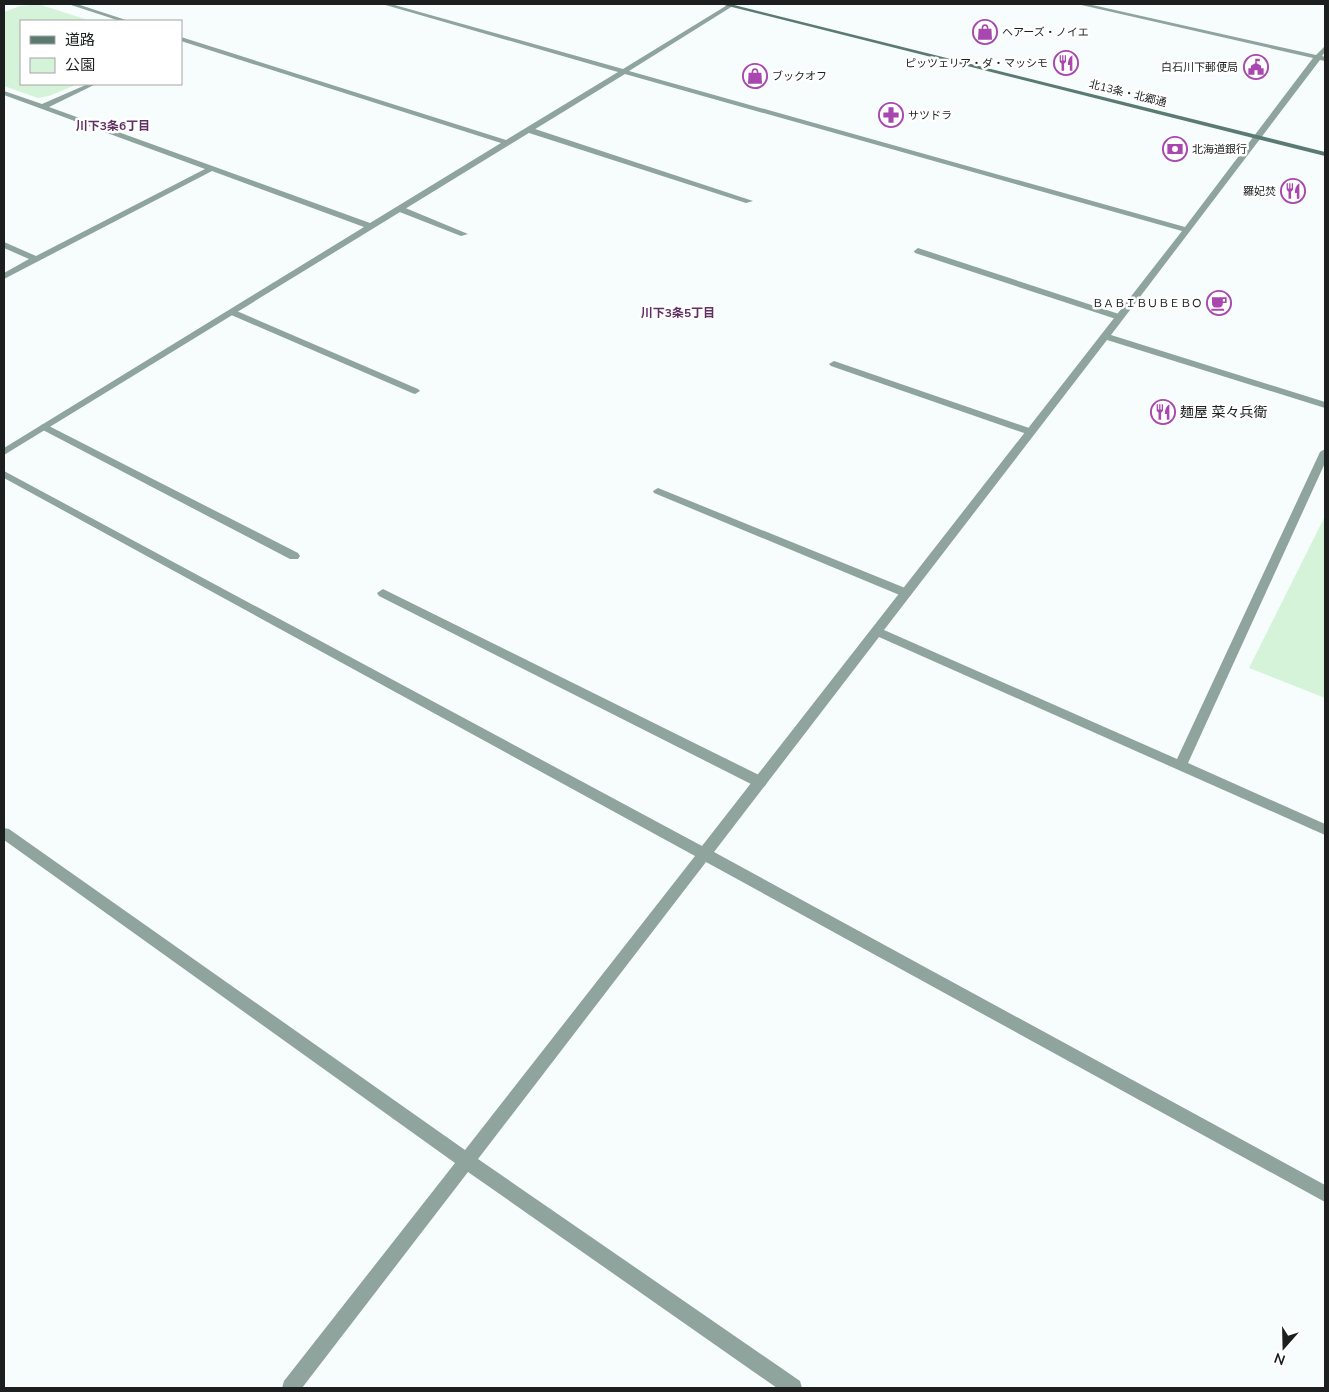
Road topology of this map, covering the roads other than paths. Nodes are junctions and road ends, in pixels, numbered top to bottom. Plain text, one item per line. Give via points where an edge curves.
1 (71, 4) edge
2 (385, 4) edge
3 (729, 4) edge
4 (1080, 4) edge
5 (123, 20) edge
6 (184, 41) edge
7 (1323, 55) edge
8 (625, 71) junction
9 (91, 85) edge
10 (4, 93) edge
11 (42, 107) junction
12 (529, 130) junction
13 (1258, 137) junction
14 (507, 143) junction
15 (1325, 154) edge
16 (210, 169) junction
17 (749, 201) dead end
18 (400, 209) junction
19 (372, 227) junction
20 (1187, 230) junction
21 (464, 234) dead end
22 (4, 246) edge
23 (918, 251) dead end
24 (36, 259) junction
25 (4, 276) edge
26 (232, 312) junction
27 (1119, 317) junction
28 (1105, 336) junction
29 (834, 364) dead end
30 (415, 391) dead end
31 (1325, 405) edge
32 (45, 427) junction
33 (1031, 432) junction
34 (4, 452) edge
35 (1325, 452) edge
36 (4, 474) edge
37 (658, 491) dead end
38 (294, 556) dead end
39 (383, 593) dead end
40 (906, 593) junction
41 (876, 631) junction
42 (1180, 766) junction
43 (760, 782) junction
44 (1325, 830) edge
45 (4, 833) edge
46 (704, 854) junction
47 (466, 1161) junction
48 (1325, 1194) edge
49 (290, 1388) edge
50 (793, 1388) edge

1 - 5 street
2 - 8 street
3 - 8 street
3 - 13 main road, 北13条・北郷通
4 - 7 street
6 - 14 street
7 - 13 street
8 - 12 street
8 - 20 street
9 - 11 street
10 - 11 street
11 - 16 street
12 - 14 street
12 - 17 street
13 - 15 main road, 北13条・北郷通
13 - 20 street
14 - 18 street
16 - 19 street
16 - 24 street
18 - 19 street
18 - 21 street
19 - 26 street
20 - 27 street
22 - 24 street
23 - 27 street
24 - 25 street
26 - 30 street
26 - 32 street
27 - 28 street
28 - 31 street
28 - 33 street
29 - 33 street
32 - 34 street
32 - 38 street
33 - 40 street
35 - 42 street
36 - 46 street
37 - 40 street
39 - 43 street
40 - 41 street
41 - 42 street
41 - 43 street
42 - 44 street
43 - 46 street
45 - 47 street
46 - 47 street
46 - 48 street
47 - 49 street
47 - 50 street

